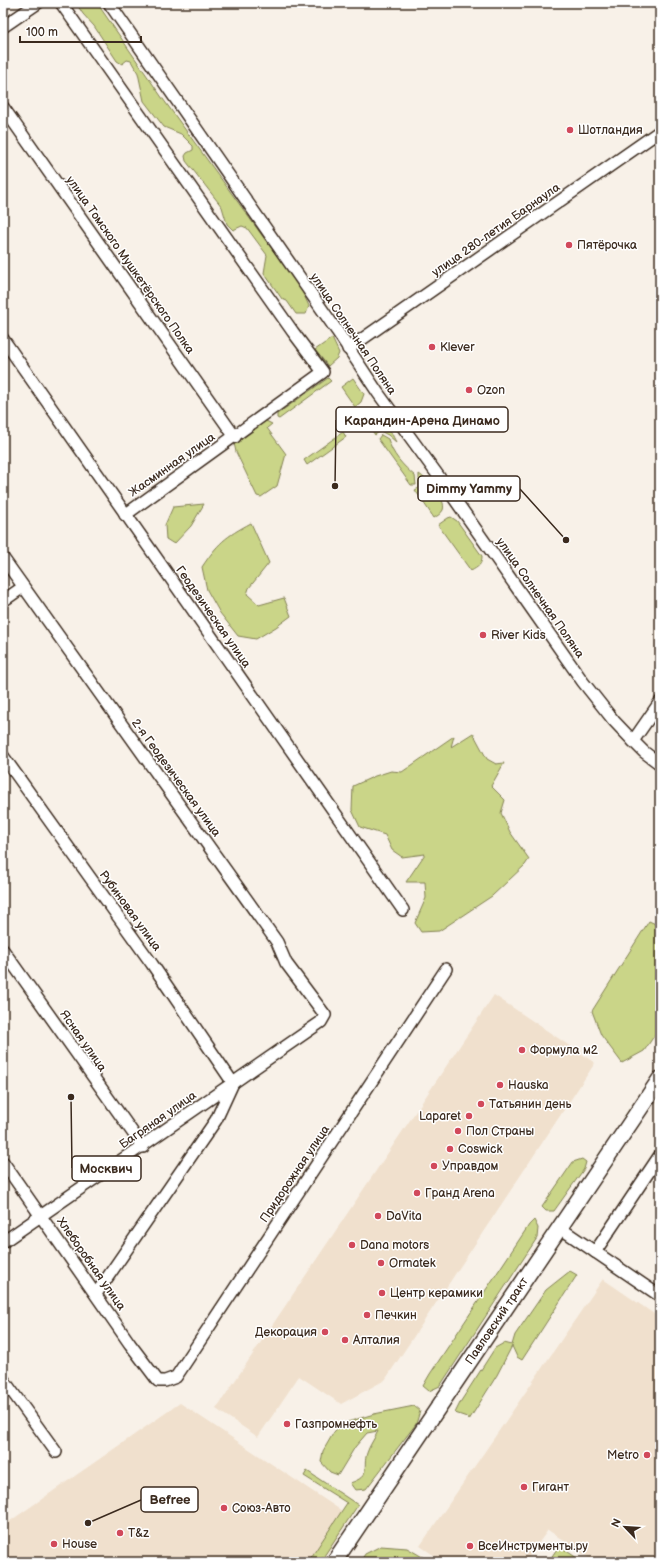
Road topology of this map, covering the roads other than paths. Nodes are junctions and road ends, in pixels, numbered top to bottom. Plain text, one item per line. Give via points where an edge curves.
1 (38, 3) edge
2 (61, 3) edge
3 (109, 3) edge
4 (3, 27) edge
5 (3, 108) edge
6 (660, 132) edge
7 (3, 339) edge
8 (348, 349) junction
9 (235, 437) junction
10 (125, 515) junction
11 (3, 558) edge
12 (23, 587) junction
13 (3, 601) edge
14 (660, 702) edge
15 (633, 741) junction
16 (3, 756) edge
17 (660, 764) edge
18 (403, 910) dead end
19 (3, 950) edge
20 (446, 969) dead end
21 (325, 1015) joint
22 (660, 1079) edge
23 (233, 1083) junction
24 (143, 1147) junction
25 (660, 1155) edge
26 (3, 1162) edge
27 (42, 1216) junction
28 (560, 1228) junction
29 (3, 1242) edge
30 (595, 1252) junction
31 (96, 1294) junction
32 (660, 1296) edge
33 (3, 1378) edge
34 (158, 1381) joint
35 (56, 1452) dead end
36 (334, 1562) edge

1 - 4 street
2 - 9 street, Жасминная улица via 323,372
3 - 8 street, улица Солнечная Поляна
5 - 9 street, улица Томского Мушкетёрского Полка
6 - 8 street, улица 280-летия Барнаула
7 - 10 street, Геодезическая улица
8 - 15 street, улица Солнечная Поляна via 583,682
9 - 10 street, Жасминная улица
10 - 18 street, Геодезическая улица
11 - 12 street, 2-я Геодезическая улица
12 - 13 street
12 - 21 street, 2-я Геодезическая улица via 277,942 286,962
14 - 15 street
15 - 17 street, улица Солнечная Поляна
16 - 23 street, Рубиновая улица via 152,964
19 - 24 street, Ясная улица
20 - 34 street, Придорожная улица via 176,1377
21 - 23 street, Багряная улица via 321,1022
22 - 28 main road, Павловский тракт
23 - 24 street, Багряная улица
23 - 31 street via 216,1120
24 - 27 street, Багряная улица
25 - 30 street
26 - 27 street, Хлеборобная улица
27 - 29 street, Багряная улица
27 - 31 street, Хлеборобная улица
28 - 30 street
28 - 36 main road, Павловский тракт
30 - 32 street
31 - 34 street, Хлеборобная улица
33 - 35 street

